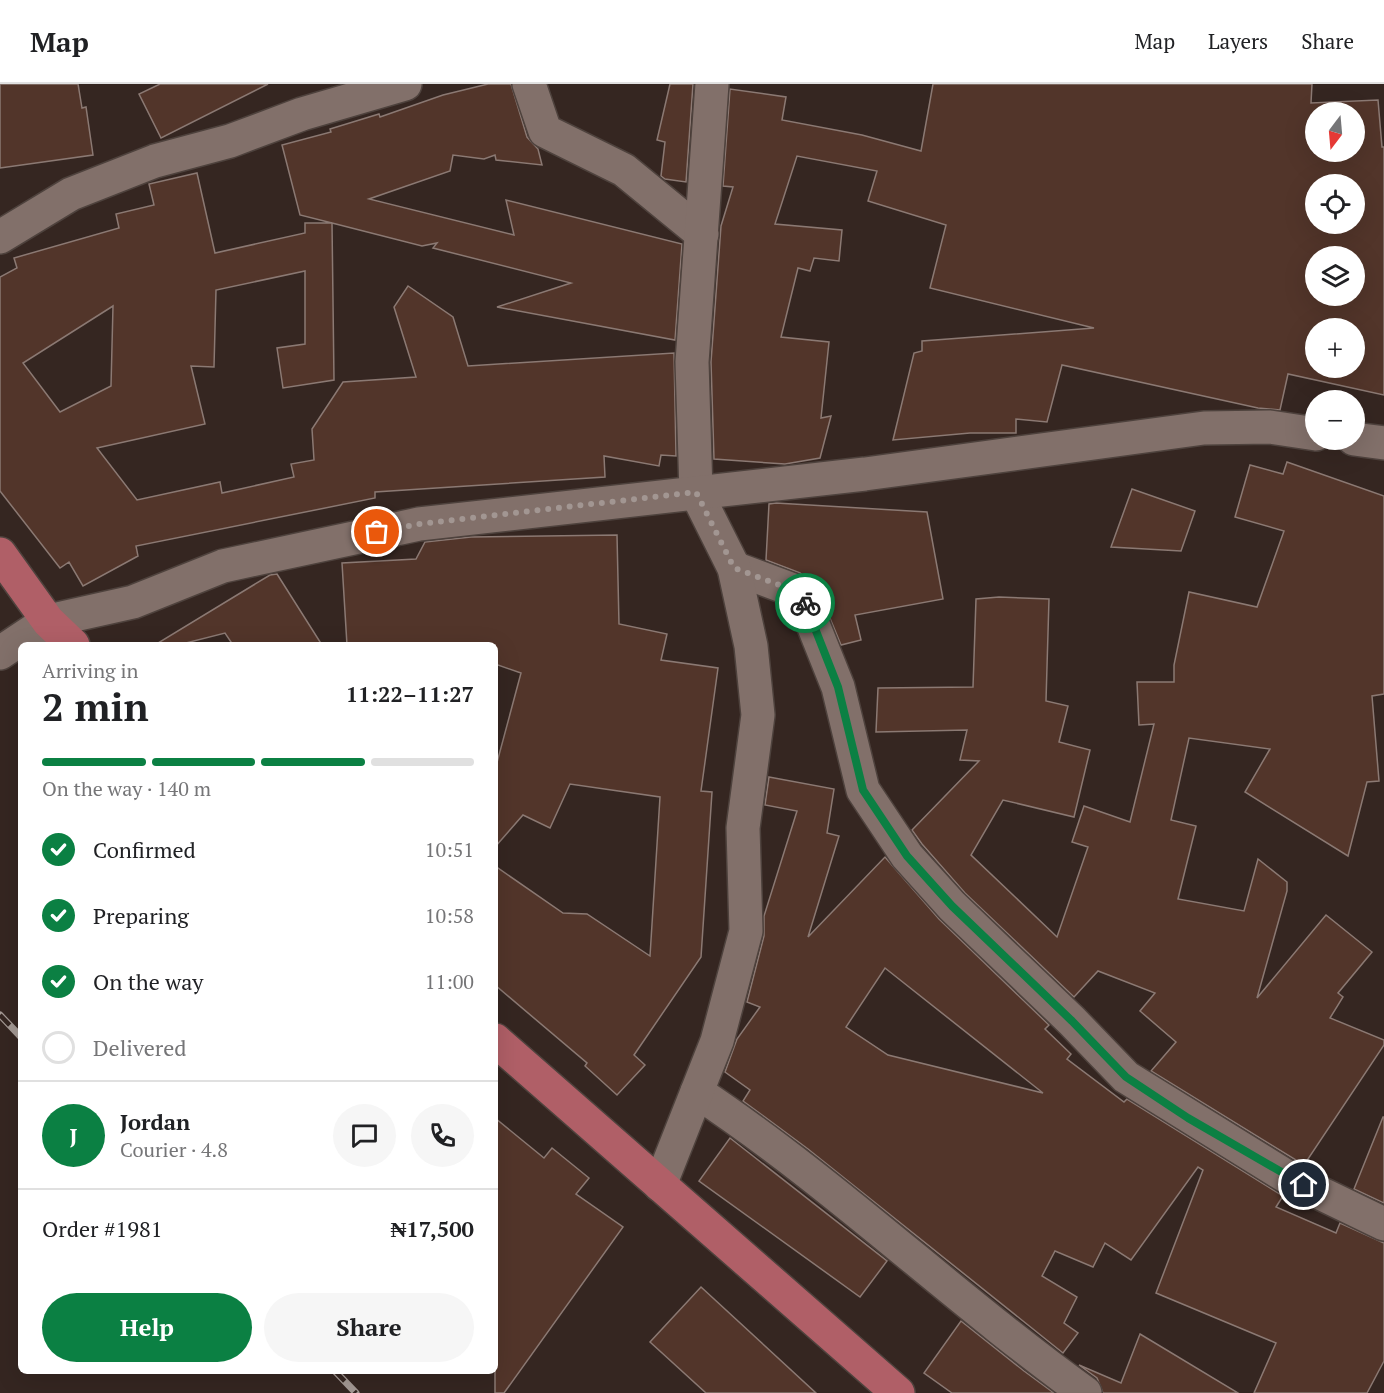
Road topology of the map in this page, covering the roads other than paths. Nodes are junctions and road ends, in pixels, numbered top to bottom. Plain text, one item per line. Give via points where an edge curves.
1 (405, 84) edge
2 (529, 84) edge
3 (712, 84) edge
4 (702, 234) junction
5 (0, 237) edge
6 (1305, 432) edge
7 (1365, 440) edge
8 (1384, 443) edge
9 (696, 492) junction
10 (0, 554) edge
11 (734, 568) junction
12 (48, 621) junction
13 (70, 642) edge
14 (0, 653) edge
15 (498, 1043) edge
16 (697, 1092) junction
17 (660, 1185) junction
18 (1384, 1224) edge
19 (898, 1393) edge
20 (1085, 1393) edge

1 - 5 street via 302,114 230,141 155,160 70,194
2 - 4 street via 545,131 624,170
3 - 4 street
4 - 9 street via 692,362
6 - 9 street via 1270,427 1204,428 1011,456
7 - 8 street
9 - 11 street
9 - 12 street via 419,524 223,567 134,602
10 - 12 main road
11 - 16 street via 751,646 758,715 743,828 746,932 717,1041
11 - 18 street via 793,590 804,602 838,687 863,790 907,856 952,906 1126,1077 1289,1178
12 - 13 main road
12 - 14 street
15 - 17 main road
16 - 17 street
16 - 20 street via 857,1209
17 - 19 main road

